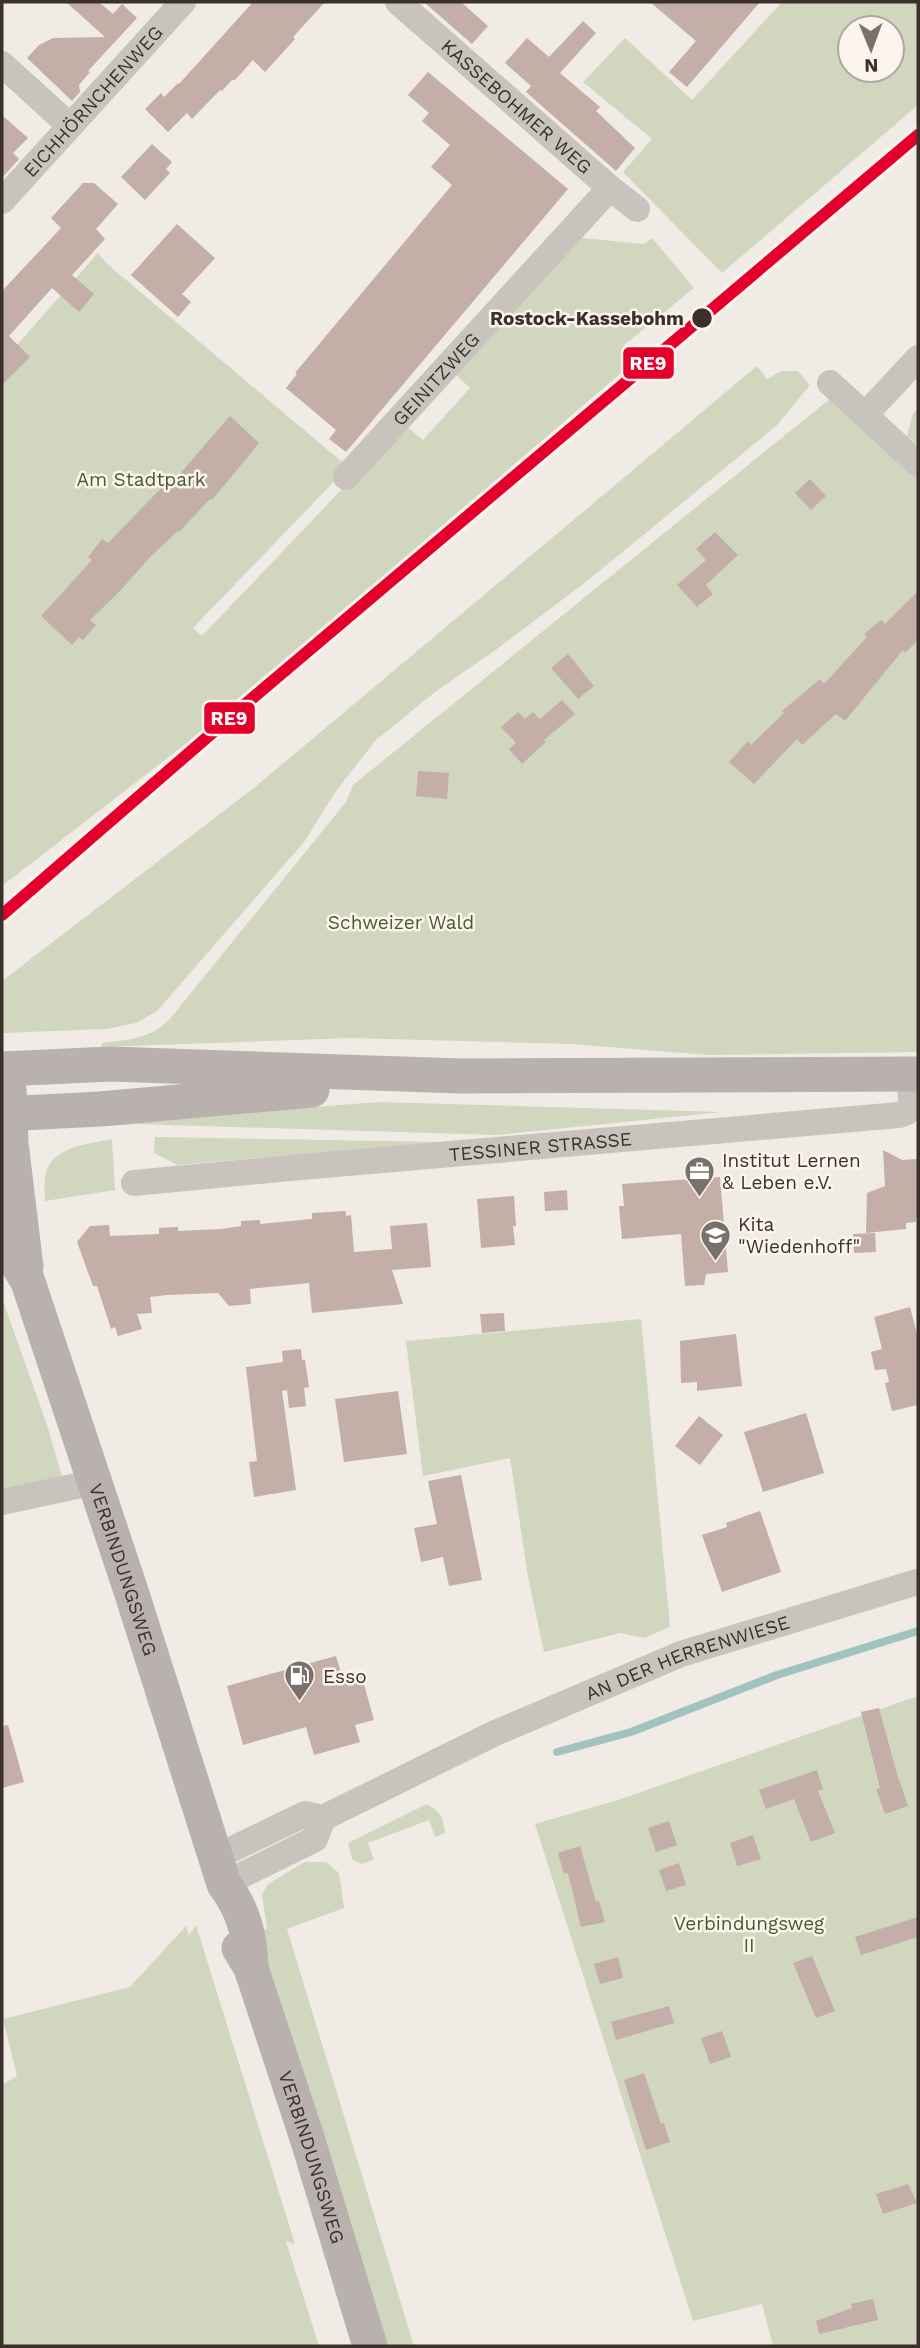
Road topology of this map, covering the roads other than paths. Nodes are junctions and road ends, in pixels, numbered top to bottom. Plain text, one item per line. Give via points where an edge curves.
1 (183, 2) edge
2 (398, 2) edge
3 (2, 64) edge
4 (69, 125) junction
5 (610, 188) junction
6 (2, 201) edge
7 (637, 209) dead end
8 (918, 358) edge
9 (830, 383) dead end
10 (864, 415) junction
11 (918, 464) edge
12 (346, 477) dead end
13 (5, 1069) edge
14 (914, 1074) edge
15 (461, 1076) junction
16 (6, 1114) edge
17 (134, 1183) dead end
18 (2, 1237) edge
19 (28, 1282) junction
20 (95, 1482) junction
21 (2, 1502) edge
22 (917, 1582) edge
23 (220, 1871) junction
24 (370, 2346) edge

1 - 4 street, EICHHÖRNCHENWEG
2 - 5 street, KASSEBOHMER WEG
3 - 4 street
4 - 6 street, EICHHÖRNCHENWEG
5 - 7 street, KASSEBOHMER WEG
5 - 12 street, GEINITZWEG
8 - 10 street
9 - 10 street
10 - 11 street
13 - 15 main road, TESSINER STRASSE via 111,1064
13 - 16 main road, VERBINDUNGSWEG
14 - 15 main road, TESSINER STRASSE
14 - 17 street, TESSINER STRASSE via 911,1108 899,1115
15 - 16 main road, TESSINER STRASSE
16 - 19 main road, VERBINDUNGSWEG
18 - 19 main road, VERBINDUNGSWEG
19 - 20 main road, VERBINDUNGSWEG
20 - 21 street
20 - 23 main road, VERBINDUNGSWEG
22 - 23 street, AN DER HERRENWIESE via 681,1654 466,1747 323,1818 315,1839
23 - 24 main road, VERBINDUNGSWEG via 250,1939 251,1968

